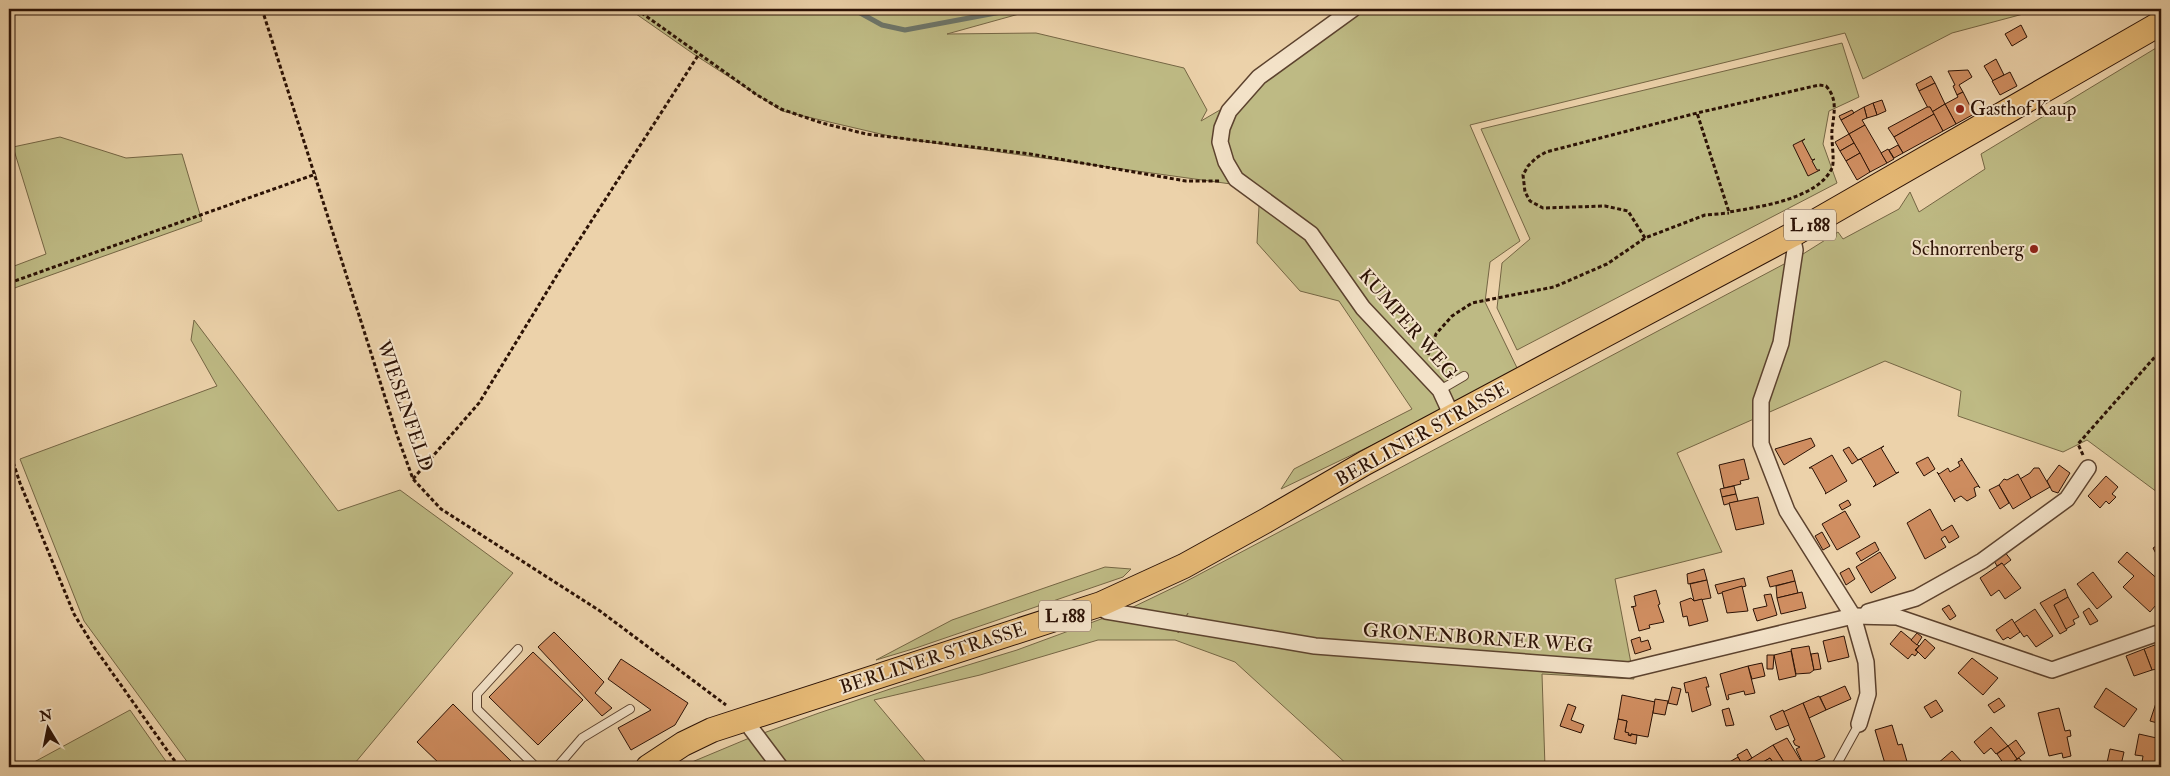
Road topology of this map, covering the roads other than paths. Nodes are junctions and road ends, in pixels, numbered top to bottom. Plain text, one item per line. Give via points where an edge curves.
1 (1353, 9) edge
2 (2161, 23) edge
3 (1792, 235) junction
4 (1464, 376) dead end
5 (1440, 390) junction
6 (1452, 416) junction
7 (2088, 468) road end
8 (1101, 604) junction
9 (1853, 616) junction
10 (2161, 632) edge
11 (518, 650) dead end
12 (630, 709) dead end
13 (744, 719) junction
14 (1859, 724) joint
15 (536, 767) edge
16 (557, 767) edge
17 (648, 767) edge
18 (780, 767) edge
19 (1832, 767) edge

1 - 5 street, KUMPER WEG via 1259,77 1229,111 1220,142 1236,179 1311,234 1363,308
2 - 3 main road, BERLINER STRASSE / L 188
3 - 6 main road, BERLINER STRASSE / L 188
3 - 9 street via 1795,250 1781,343 1761,401 1761,444 1787,511
4 - 5 lane
5 - 6 street, KUMPER WEG
6 - 8 main road, BERLINER STRASSE / L 188 via 1184,566
7 - 9 street, GRONENBORNER WEG via 2067,498 1982,560 1916,598
8 - 9 street, GRONENBORNER WEG via 1106,611 1315,646 1629,670
8 - 13 main road, BERLINER STRASSE / L 188
9 - 10 street, GRONENBORNER WEG via 1897,617 2052,670
9 - 14 street via 1866,662 1868,694
11 - 15 lane via 478,694 477,709
12 - 16 lane via 582,738
13 - 17 main road, BERLINER STRASSE / L 188 via 683,744
13 - 18 street
14 - 19 lane via 1837,764

